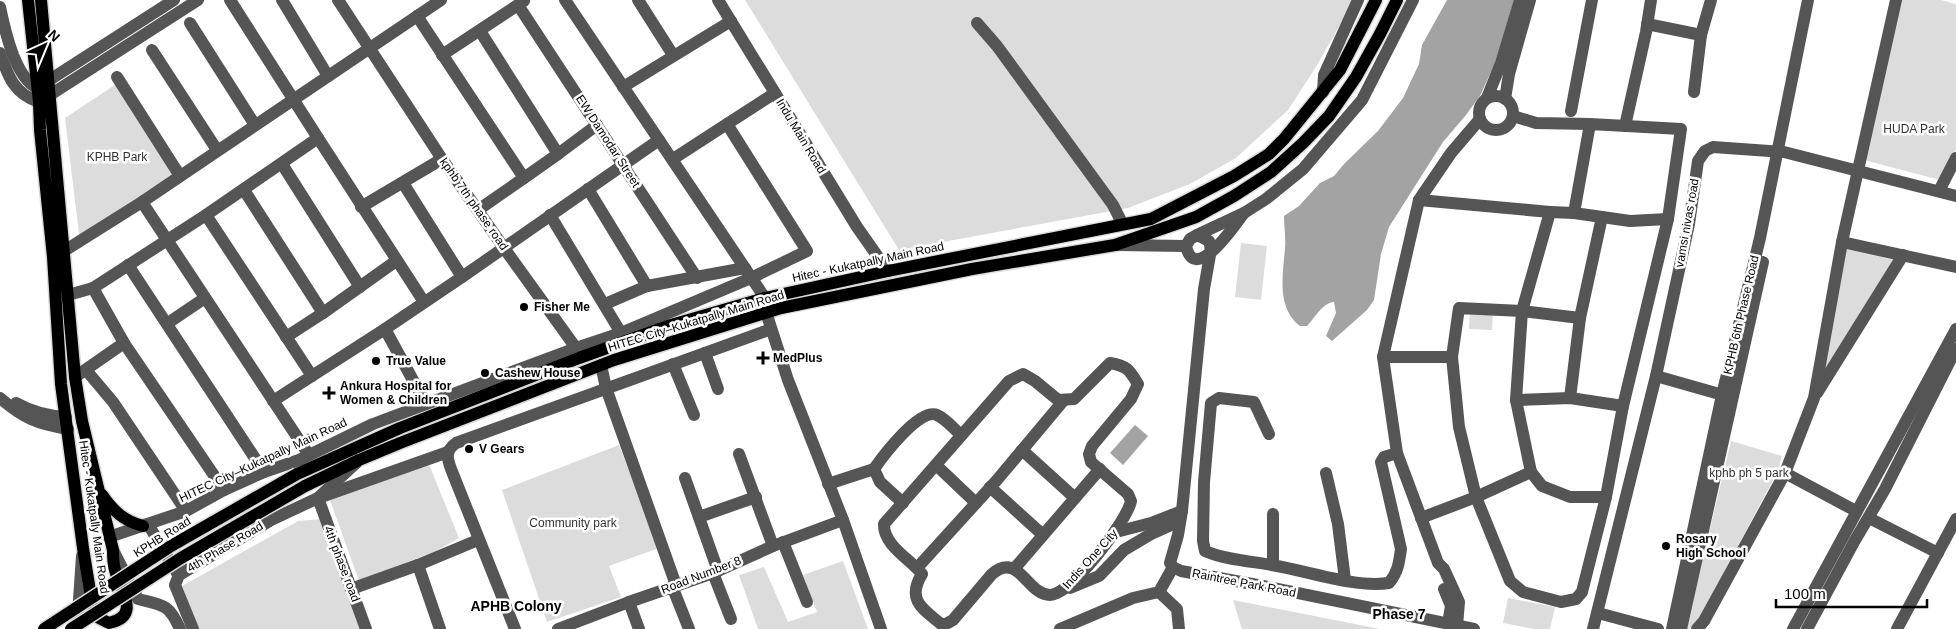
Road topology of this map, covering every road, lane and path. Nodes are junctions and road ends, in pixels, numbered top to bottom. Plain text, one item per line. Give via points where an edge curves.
1 (28, 0) edge
2 (41, 0) edge
3 (174, 0) edge
4 (198, 0) edge
5 (230, 0) edge
6 (282, 0) edge
7 (338, 0) edge
8 (441, 0) edge
9 (566, 0) edge
10 (638, 0) edge
11 (718, 0) edge
12 (1358, 0) edge
13 (1376, 0) edge
14 (1397, 0) edge
15 (1413, 0) edge
16 (1520, 0) edge
17 (1530, 0) edge
18 (1592, 0) edge
19 (1651, 0) edge
20 (1711, 0) edge
21 (1808, 0) edge
22 (1816, 0) edge
23 (1896, 0) edge
24 (522, 2) edge
25 (0, 7) edge
26 (417, 16) junction
27 (731, 21) junction
28 (190, 23) dead end
29 (977, 23) dead end
30 (1647, 24) junction
31 (480, 31) junction
32 (1702, 35) junction
33 (371, 49) junction
34 (152, 50) dead end
35 (0, 53) edge
36 (442, 55) junction
37 (673, 56) junction
38 (117, 76) dead end
39 (328, 76) junction
40 (623, 87) junction
41 (43, 92) junction
42 (1323, 92) junction
43 (1694, 92) dead end
44 (775, 93) junction
45 (1487, 98) junction
46 (293, 99) junction
47 (1505, 99) junction
48 (1571, 111) dead end
49 (1513, 116) junction
50 (1480, 119) junction
51 (727, 124) junction
52 (1590, 124) junction
53 (255, 125) junction
54 (597, 125) junction
55 (1625, 126) junction
56 (318, 138) junction
57 (659, 140) junction
58 (218, 150) junction
59 (1780, 152) junction
60 (558, 154) junction
61 (1956, 158) edge
62 (442, 159) junction
63 (673, 159) junction
64 (282, 164) junction
65 (623, 165) junction
66 (1857, 170) junction
67 (180, 176) junction
68 (524, 178) junction
69 (403, 183) junction
70 (588, 189) junction
71 (244, 190) junction
72 (1939, 191) junction
73 (1956, 196) edge
74 (1419, 200) junction
75 (142, 202) junction
76 (362, 207) junction
77 (478, 210) junction
78 (1550, 212) junction
79 (1244, 213) junction
80 (1574, 213) junction
81 (206, 215) junction
82 (550, 215) junction
83 (1602, 218) junction
84 (1668, 220) junction
85 (1122, 223) junction
86 (1197, 235) junction
87 (167, 241) junction
88 (1842, 242) junction
89 (1115, 245) junction
90 (504, 248) junction
91 (64, 251) junction
92 (1189, 252) junction
93 (1210, 254) junction
94 (1903, 255) junction
95 (396, 261) junction
96 (128, 265) junction
97 (1956, 267) edge
98 (888, 271) junction
99 (748, 273) junction
100 (462, 277) junction
101 (697, 278) junction
102 (360, 286) junction
103 (647, 286) junction
104 (92, 288) junction
105 (1204, 289) junction
106 (68, 295) junction
107 (205, 298) junction
108 (764, 298) junction
109 (424, 302) junction
110 (605, 304) junction
111 (1522, 311) junction
112 (323, 312) junction
113 (766, 312) junction
114 (1580, 318) junction
115 (168, 323) junction
116 (385, 329) junction
117 (771, 329) junction
118 (1956, 329) edge
119 (622, 333) junction
120 (286, 337) junction
121 (124, 343) junction
122 (1956, 349) edge
123 (578, 353) junction
124 (705, 353) junction
125 (1383, 357) junction
126 (1452, 358) junction
127 (674, 364) junction
128 (601, 366) junction
129 (86, 370) junction
130 (312, 376) junction
131 (1656, 376) junction
132 (75, 377) junction
133 (606, 388) junction
134 (718, 389) dead end
135 (0, 391) edge
136 (1727, 396) junction
137 (0, 398) edge
138 (1570, 398) junction
139 (1814, 398) junction
140 (1064, 400) junction
141 (1516, 400) junction
142 (273, 401) junction
143 (426, 404) junction
144 (1623, 406) junction
145 (694, 415) dead end
146 (67, 423) junction
147 (1269, 434) dead end
148 (961, 435) junction
149 (1022, 450) junction
150 (448, 452) junction
151 (1397, 453) junction
152 (738, 454) dead end
153 (309, 455) junction
154 (359, 460) junction
155 (936, 465) junction
156 (874, 469) junction
157 (1100, 469) junction
158 (264, 472) junction
159 (1531, 472) junction
160 (1326, 473) dead end
161 (1785, 473) junction
162 (297, 474) joint
163 (685, 478) dead end
164 (828, 484) junction
165 (990, 487) junction
166 (98, 488) junction
167 (224, 490) junction
168 (1476, 496) junction
169 (1606, 497) junction
170 (318, 498) junction
171 (756, 498) junction
172 (1075, 498) junction
173 (903, 503) junction
174 (976, 503) junction
175 (186, 511) junction
176 (1856, 511) junction
177 (1273, 514) dead end
178 (1181, 516) junction
179 (699, 518) junction
180 (1421, 518) junction
181 (1870, 518) junction
182 (1956, 519) edge
183 (271, 520) joint
184 (843, 520) junction
185 (145, 525) junction
186 (1136, 528) junction
187 (1116, 532) junction
188 (1043, 535) junction
189 (110, 537) junction
190 (478, 540) junction
191 (778, 544) junction
192 (82, 548) junction
193 (113, 550) junction
194 (1124, 550) junction
195 (1938, 553) junction
196 (418, 565) junction
197 (1273, 565) junction
198 (1173, 566) junction
199 (917, 568) junction
200 (1014, 569) junction
201 (716, 572) junction
202 (179, 575) junction
203 (1345, 580) junction
204 (674, 586) junction
205 (351, 588) junction
206 (1160, 588) junction
207 (1063, 591) junction
208 (629, 602) junction
209 (807, 602) dead end
210 (1182, 605) dead end
211 (1598, 613) junction
212 (731, 619) dead end
213 (1453, 625) junction
214 (44, 629) edge
215 (71, 629) edge
216 (77, 629) edge
217 (180, 629) edge
218 (193, 629) edge
219 (366, 629) edge
220 (440, 629) edge
221 (515, 629) edge
222 (558, 629) edge
223 (639, 629) edge
224 (689, 629) edge
225 (881, 629) edge
226 (1060, 629) edge
227 (1180, 629) edge
228 (1474, 629) edge
229 (1593, 629) edge
230 (1658, 629) edge
231 (1672, 629) edge
232 (1681, 629) edge
233 (1697, 629) edge
234 (1793, 629) edge
235 (1806, 629) edge
236 (1897, 629) edge

1 - 41 main road
2 - 41 main road
3 - 41 street
4 - 41 street
5 - 46 street
6 - 39 street
7 - 33 street, kphb 7th phase road
8 - 26 street
9 - 40 street
10 - 37 street
11 - 27 street, Indu Main Road
12 - 42 street via 1324,75
13 - 42 main road, Hitec - Kukatpally Main Road via 1340,70
14 - 89 main road, HITEC City–Kukatpally Main Road via 1356,77 1329,116 1271,172 1196,216
15 - 79 street via 1362,100 1304,169 1266,200
16 - 45 street
17 - 47 street
18 - 48 street
19 - 30 street
20 - 32 street
21 - 59 street, KPHB 6th Phase Road
22 - 59 street, KPHB 6th Phase Road
23 - 66 street
24 - 31 street
24 - 54 street, EW Damodar Street
25 - 41 street via 17,65 28,84
26 - 33 street
26 - 36 street
27 - 37 street
27 - 44 street, Indu Main Road
28 - 53 street
29 - 85 street via 1113,205
30 - 32 street
30 - 55 street
31 - 36 street
31 - 60 street
32 - 43 street
33 - 39 street
33 - 62 street, kphb 7th phase road
34 - 58 street
35 - 41 street via 12,84 26,98
36 - 68 street
37 - 40 street
38 - 67 street
39 - 46 street
40 - 57 street
41 - 91 main road, Hitec - Kukatpally Main Road
41 - 146 main road via 40,130 54,257 60,384
42 - 85 main road, Hitec - Kukatpally Main Road via 1269,154 1173,209 1151,219
44 - 51 street
44 - 98 street, Indu Main Road via 857,227
45 - 47 street
45 - 50 street via 1480,107
46 - 53 street
46 - 56 street
47 - 49 street
49 - 50 street via 1507,126 1497,130 1486,128
49 - 52 street via 1536,124
50 - 74 street via 1451,153
51 - 63 street
51 - 99 street via 807,251
52 - 55 street
52 - 80 street
53 - 58 street
54 - 60 street
54 - 65 street, EW Damodar Street
55 - 84 street via 1681,129
56 - 64 street
56 - 76 street
57 - 63 street
57 - 65 street
58 - 67 street
59 - 66 street, vamsi nivas road
59 - 131 street, vamsi nivas road via 1713,147 1705,151 1698,161 1690,224
59 - 136 street, KPHB 6th Phase Road via 1773,216
60 - 68 street
61 - 72 street
62 - 69 street
62 - 77 street, kphb 7th phase road
63 - 99 street
64 - 71 street
64 - 102 street
65 - 70 street
65 - 101 street, EW Damodar Street
66 - 72 street, vamsi nivas road
66 - 88 street
67 - 75 street
68 - 77 street
69 - 76 street
69 - 100 street
70 - 82 street
70 - 103 street
71 - 81 street
71 - 112 street
72 - 73 street, vamsi nivas road
74 - 78 street
74 - 125 street
75 - 87 street
75 - 91 street
76 - 95 street
77 - 90 street, kphb 7th phase road
78 - 80 street
78 - 111 street
79 - 86 street
79 - 93 street
80 - 83 street
81 - 87 street
81 - 120 street
82 - 90 street
82 - 110 street
83 - 84 street
83 - 114 street
84 - 144 street
85 - 98 main road, Hitec - Kukatpally Main Road
86 - 92 street via 1190,239
86 - 93 street via 1209,241
87 - 96 street
87 - 107 street
88 - 94 street
88 - 139 street
89 - 92 street
89 - 113 main road, HITEC City–Kukatpally Main Road via 972,269
90 - 100 street
90 - 123 street, kphb 7th phase road
91 - 106 main road, Hitec - Kukatpally Main Road
92 - 93 street via 1201,259
92 - 105 street
93 - 105 street
94 - 97 street
94 - 139 street
95 - 102 street
95 - 109 street
96 - 104 street
96 - 115 street
98 - 108 main road, Hitec - Kukatpally Main Road
99 - 101 street
99 - 108 street
99 - 119 street, HITEC City–Kukatpally Main Road
100 - 109 street
101 - 103 street
102 - 112 street
103 - 110 street
104 - 106 street
104 - 121 street
105 - 178 street
106 - 132 main road, Hitec - Kukatpally Main Road
107 - 115 street
107 - 142 street
108 - 123 main road, Hitec - Kukatpally Main Road
109 - 116 street
110 - 119 street
111 - 114 street
111 - 126 street via 1459,308
111 - 141 street
112 - 120 street
113 - 117 street
113 - 128 main road, HITEC City–Kukatpally Main Road
114 - 138 street
115 - 158 street
116 - 130 street
116 - 143 street
117 - 124 street
117 - 164 street
118 - 176 street
119 - 123 street, HITEC City–Kukatpally Main Road
120 - 130 street
121 - 129 street
121 - 167 street
122 - 181 street
123 - 143 street, HITEC City–Kukatpally Main Road
123 - 162 main road, Hitec - Kukatpally Main Road
124 - 127 street
124 - 134 street
125 - 126 street
125 - 151 street
126 - 168 street via 1459,427
127 - 133 street
127 - 145 street
128 - 133 street
128 - 154 main road, HITEC City–Kukatpally Main Road
129 - 132 street
129 - 175 street via 113,402
130 - 142 street
131 - 136 street
131 - 211 street, vamsi nivas road
132 - 166 main road, Hitec - Kukatpally Main Road
133 - 150 street via 456,443
133 - 204 street
135 - 146 street via 28,410
136 - 231 street, KPHB 6th Phase Road
136 - 232 street, KPHB 6th Phase Road
137 - 146 street, Hitec - Kukatpally Main Road via 26,418 48,426
138 - 141 street
138 - 144 street
139 - 161 street
140 - 148 street via 1058,400 1023,374 1009,381
140 - 149 street
140 - 157 street, Indis One City via 1074,399 1110,363 1124,365 1138,384 1131,399 1092,446 1091,462
141 - 159 street
142 - 153 street
143 - 153 street, HITEC City–Kukatpally Main Road via 373,424
144 - 169 street
146 - 192 main road, Hitec - Kukatpally Main Road
147 - 197 street via 1254,402 1219,398 1211,403 1203,542 1205,551 1216,556
148 - 155 street
148 - 156 street via 937,415 919,418
149 - 165 street
149 - 172 street
150 - 170 street
150 - 190 street via 451,469
151 - 180 street
151 - 203 street via 1384,457 1381,462 1401,549 1397,574 1389,583 1372,585
152 - 171 street
153 - 158 street, HITEC City–Kukatpally Main Road
154 - 170 street, HITEC City–Kukatpally Main Road
154 - 215 main road, HITEC City–Kukatpally Main Road, bridge via 305,486 181,558
155 - 173 street
155 - 174 street
156 - 164 street
156 - 173 street via 880,482
157 - 172 street
157 - 187 street, Indis One City via 1128,494 1131,501
158 - 167 street, HITEC City–Kukatpally Main Road
159 - 168 street
159 - 169 street via 1542,486 1570,497
160 - 203 street via 1338,524
161 - 176 street
161 - 233 street
162 - 214 main road, KPHB Road, bridge via 171,546
163 - 179 street
164 - 184 street
165 - 174 street
165 - 188 street
166 - 185 main road via 122,518
166 - 189 main road, Hitec - Kukatpally Main Road
167 - 175 street, HITEC City–Kukatpally Main Road
168 - 169 street via 1510,581 1523,592 1561,602 1576,599 1582,592
168 - 180 street
170 - 183 street, HITEC City–Kukatpally Main Road
170 - 205 street, 4th phase road
171 - 179 street
171 - 191 street
172 - 188 street
173 - 199 street via 884,524 884,530 887,539
174 - 199 street
175 - 185 street, HITEC City–Kukatpally Main Road
176 - 234 street
177 - 197 street
178 - 186 street
178 - 194 street
178 - 198 street
179 - 201 street
180 - 213 street via 1451,606
181 - 195 street
181 - 235 street
182 - 195 street
183 - 202 street, 4th Phase Road
184 - 191 street, Road Number 8
184 - 225 street
185 - 189 street, Hitec - Kukatpally Main Road
185 - 202 street
186 - 187 street
186 - 194 street
187 - 207 street, Indis One City
188 - 200 street
189 - 193 main road, Hitec - Kukatpally Main Road
190 - 196 street
190 - 221 street
191 - 201 street, Road Number 8
191 - 209 street
192 - 193 main road, Hitec - Kukatpally Main Road via 92,603 99,618 109,623 122,619 127,609 114,569
192 - 216 street
193 - 217 street via 138,599 170,610
194 - 207 street via 1099,576
195 - 236 street
196 - 205 street
196 - 220 street
197 - 203 street
198 - 206 street
198 - 213 street, Raintree Park Road
199 - 200 street via 922,574 916,583 916,600 941,624 953,620 999,568
200 - 207 street, Indis One City via 1042,593 1051,595
201 - 204 street, Road Number 8
201 - 212 street
202 - 218 street, 4th Phase Road via 175,586
204 - 208 street, Road Number 8
204 - 224 street
205 - 219 street, 4th phase road
206 - 210 street
206 - 226 street
206 - 227 street via 1177,608
208 - 222 street, Road Number 8
208 - 223 street
211 - 229 street, vamsi nivas road
211 - 230 street
213 - 228 street, Raintree Park Road

